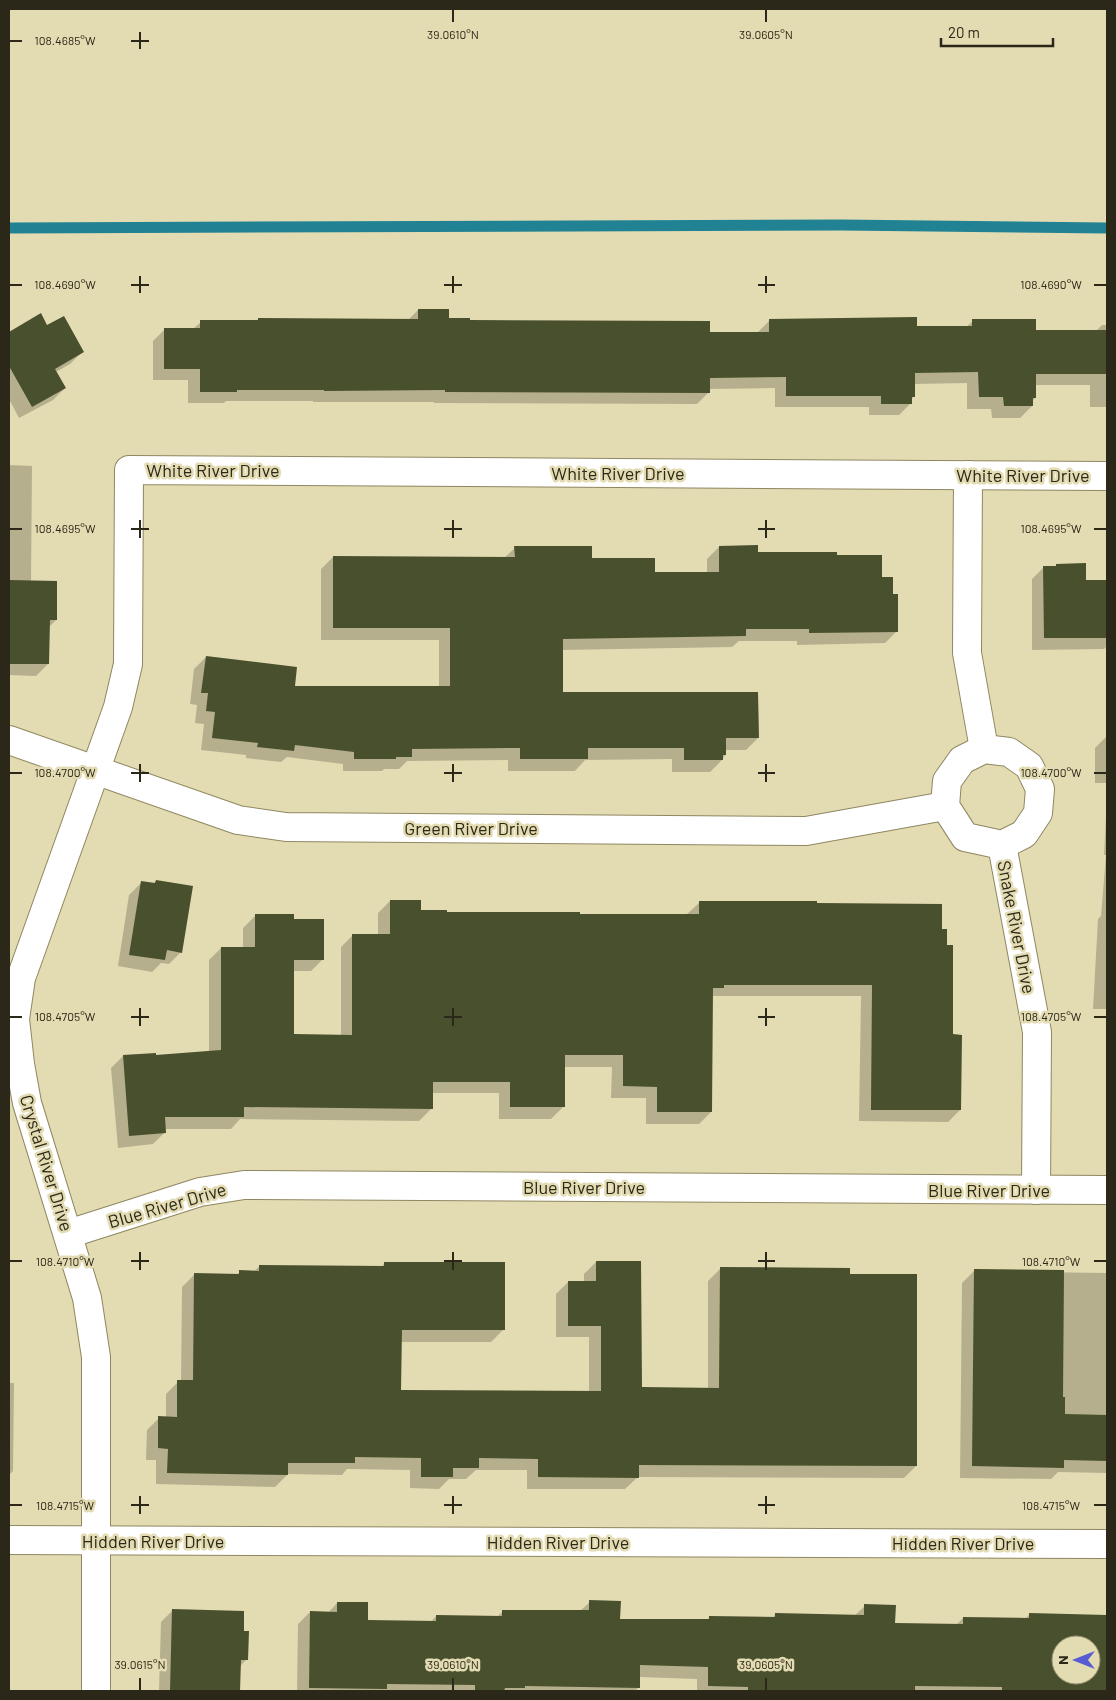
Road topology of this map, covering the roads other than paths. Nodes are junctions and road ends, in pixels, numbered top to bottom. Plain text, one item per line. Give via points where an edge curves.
1 (129, 470) joint
2 (968, 475) junction
3 (1107, 476) edge
4 (9, 740) edge
5 (984, 750) junction
6 (94, 770) junction
7 (945, 806) junction
8 (1002, 845) junction
9 (1036, 1190) junction
10 (1107, 1190) edge
11 (68, 1234) junction
12 (9, 1540) edge
13 (96, 1541) junction
14 (1107, 1544) edge
15 (96, 1691) edge

1 - 2 street, White River Drive
1 - 6 street, Crystal River Drive via 128,664 118,707
2 - 3 street, White River Drive
2 - 5 street via 967,653
4 - 6 street, Green River Drive
5 - 7 street, Snake River Drive via 962,760 947,781
5 - 8 street, Snake River Drive via 1009,752 1029,766 1040,788 1038,813 1024,834
6 - 7 street, Green River Drive via 238,820 286,827 806,830
6 - 11 street, Crystal River Drive via 21,978 15,1020 27,1103
7 - 8 street, Snake River Drive via 966,837
8 - 9 street, Snake River Drive via 1037,1032
9 - 10 street, Blue River Drive
9 - 11 street, Blue River Drive via 244,1185 200,1192
11 - 13 street, Crystal River Drive via 88,1298 96,1357
12 - 13 street, Hidden River Drive
13 - 14 street, Hidden River Drive
13 - 15 street, Crystal River Drive

